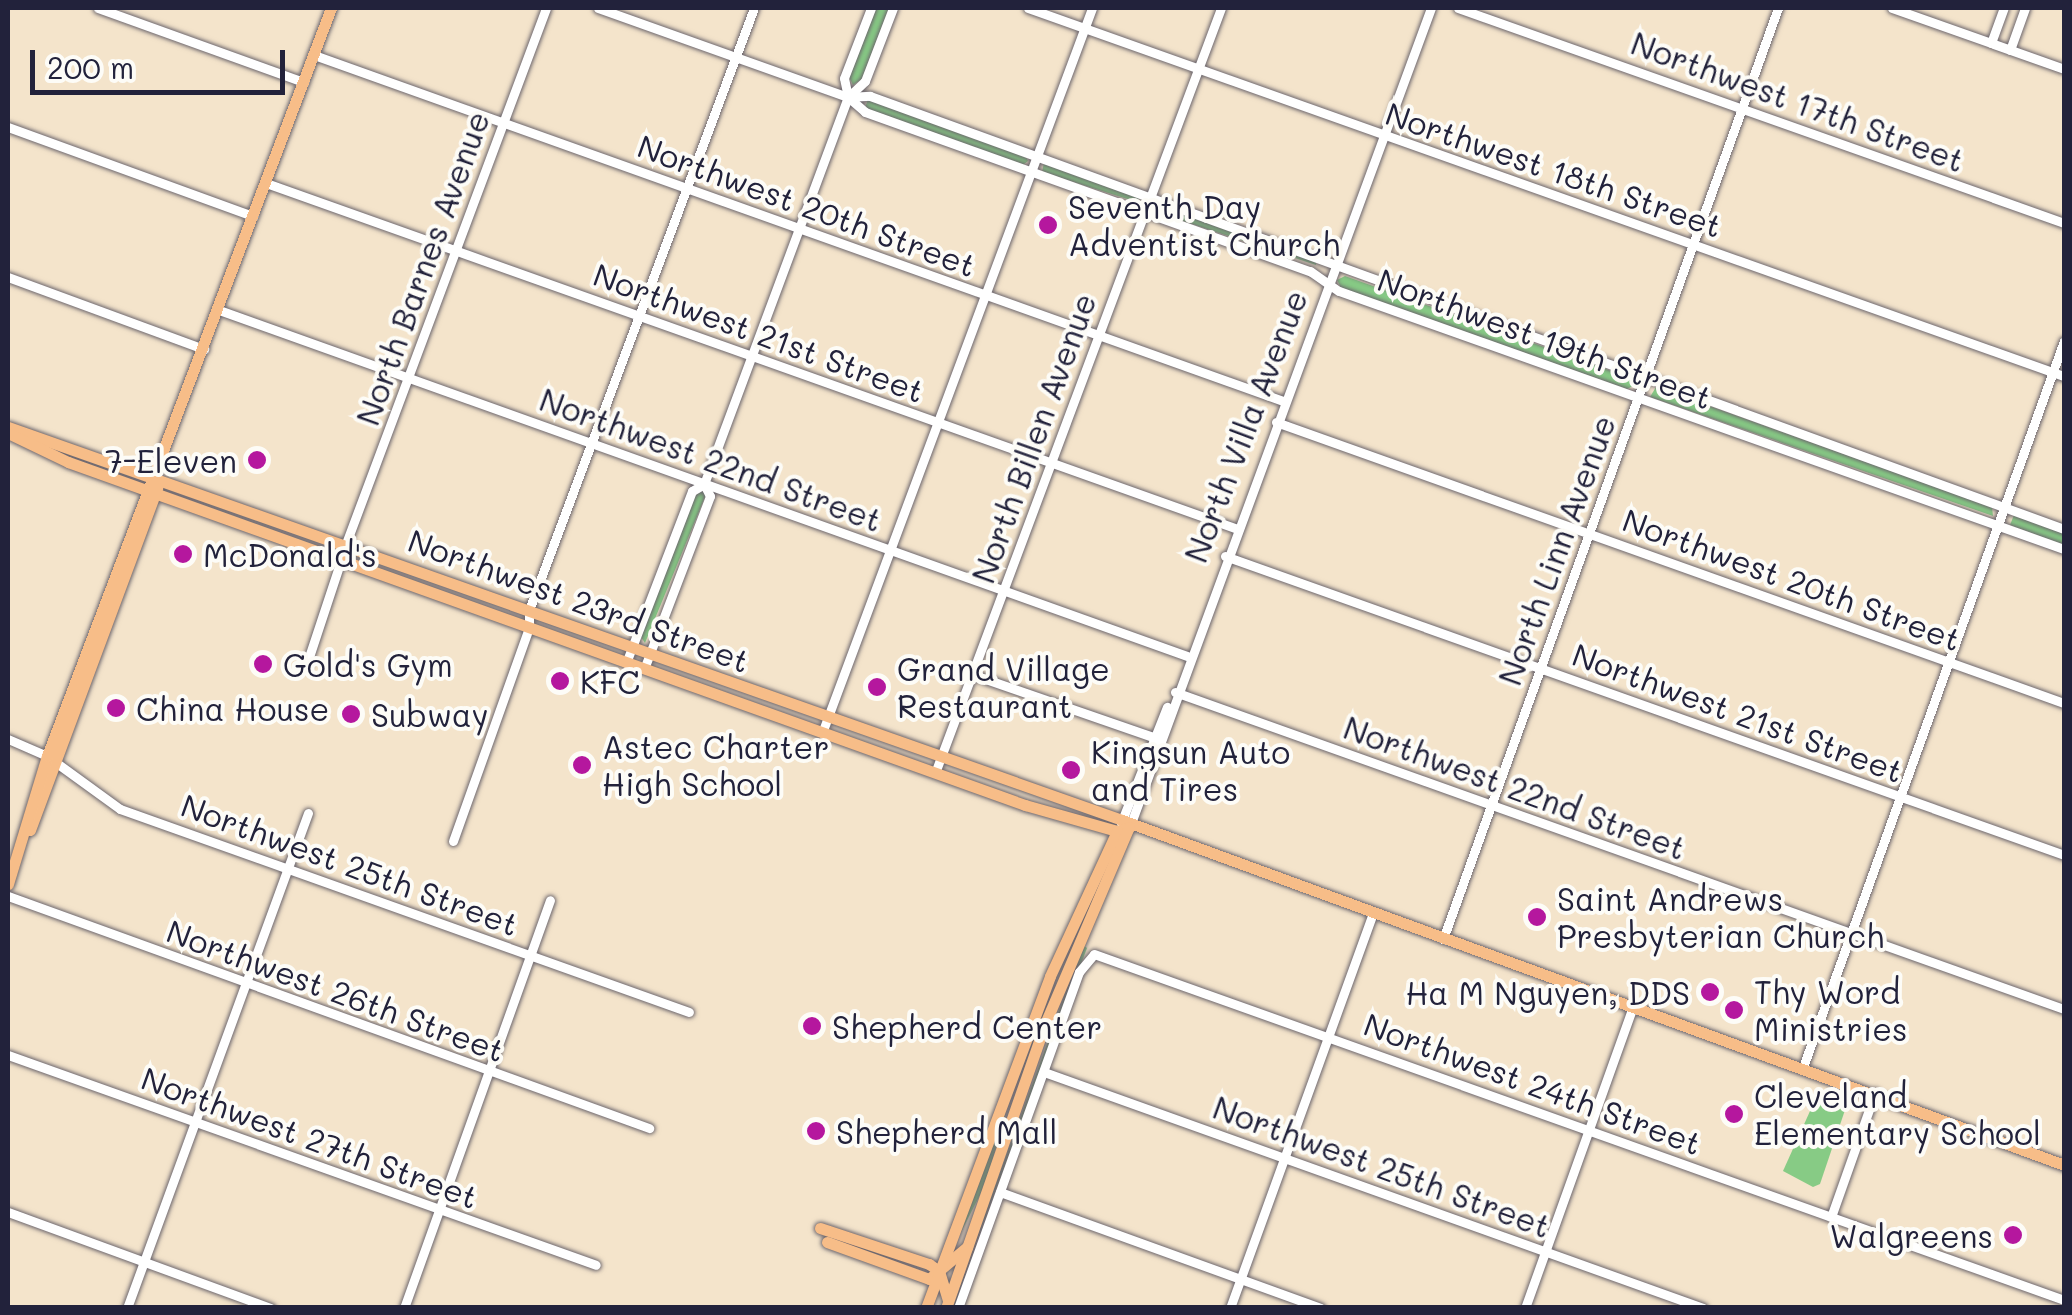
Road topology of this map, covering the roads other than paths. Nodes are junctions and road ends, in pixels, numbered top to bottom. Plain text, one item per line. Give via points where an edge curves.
1 (98, 8) edge
2 (332, 8) edge
3 (546, 8) edge
4 (598, 8) edge
5 (754, 8) edge
6 (871, 8) edge
7 (893, 8) edge
8 (1028, 8) edge
9 (1092, 8) edge
10 (1222, 8) edge
11 (1431, 8) edge
12 (1458, 8) edge
13 (1778, 8) edge
14 (1892, 8) edge
15 (2004, 8) edge
16 (2025, 8) edge
17 (1084, 28) junction
18 (1990, 43) junction
19 (2010, 50) junction
20 (314, 55) junction
21 (735, 56) junction
22 (1199, 69) junction
23 (2064, 70) edge
24 (304, 82) junction
25 (848, 97) junction
26 (1742, 108) junction
27 (503, 122) junction
28 (8, 126) edge
29 (1384, 134) junction
30 (1036, 156) junction
31 (1030, 172) junction
32 (266, 182) junction
33 (686, 188) junction
34 (1150, 197) junction
35 (1144, 213) junction
36 (254, 216) junction
37 (2064, 223) edge
38 (799, 228) junction
39 (1693, 244) junction
40 (455, 250) junction
41 (1334, 266) junction
42 (8, 277) edge
43 (1328, 283) junction
44 (985, 295) junction
45 (219, 310) junction
46 (639, 316) junction
47 (1098, 335) junction
48 (2064, 341) edge
49 (204, 348) junction
50 (752, 356) junction
51 (2053, 372) junction
52 (2064, 376) edge
53 (408, 377) junction
54 (1644, 379) junction
55 (1638, 397) junction
56 (1283, 401) junction
57 (937, 422) junction
58 (1276, 422) junction
59 (8, 430) edge
60 (591, 443) junction
61 (60, 444) junction
62 (56, 458) junction
63 (1051, 462) junction
64 (155, 479) junction
65 (704, 484) junction
66 (152, 493) junction
67 (2004, 508) junction
68 (1998, 526) junction
69 (1236, 528) junction
70 (2064, 529) edge
71 (1588, 533) junction
72 (318, 536) junction
73 (346, 546) junction
74 (2064, 549) edge
75 (890, 550) junction
76 (362, 552) junction
77 (1225, 556) junction
78 (341, 560) junction
79 (423, 572) junction
80 (417, 587) junction
81 (469, 589) junction
82 (1003, 591) junction
83 (464, 604) junction
84 (529, 610) junction
85 (529, 627) junction
86 (632, 648) junction
87 (650, 654) junction
88 (84, 656) junction
89 (1187, 656) junction
90 (98, 661) junction
91 (626, 662) junction
92 (1949, 662) junction
93 (306, 666) dead end
94 (1540, 668) junction
95 (644, 669) junction
96 (971, 674) junction
97 (724, 681) junction
98 (1174, 694) junction
99 (719, 696) junction
100 (75, 702) junction
101 (2064, 702) edge
102 (827, 718) junction
103 (822, 733) junction
104 (873, 734) junction
105 (1153, 737) junction
106 (8, 739) edge
107 (921, 752) junction
108 (47, 756) junction
109 (941, 758) junction
110 (900, 761) junction
111 (58, 765) junction
112 (935, 773) junction
113 (987, 774) junction
114 (1030, 788) junction
115 (982, 790) junction
116 (1900, 796) junction
117 (1070, 802) junction
118 (1491, 804) junction
119 (1025, 805) junction
120 (308, 813) dead end
121 (1065, 816) junction
122 (1123, 826) junction
123 (452, 841) dead end
124 (20, 850) junction
125 (2064, 855) edge
126 (288, 868) junction
127 (8, 884) edge
128 (8, 896) edge
129 (550, 900) dead end
130 (1373, 914) junction
131 (1850, 933) junction
132 (1443, 939) junction
133 (533, 956) junction
134 (245, 985) junction
135 (1633, 1007) junction
136 (2064, 1009) edge
137 (689, 1012) dead end
138 (1328, 1036) junction
139 (1035, 1050) junction
140 (8, 1055) edge
141 (1803, 1067) junction
142 (490, 1072) junction
143 (1044, 1072) junction
144 (1011, 1080) junction
145 (1875, 1094) junction
146 (1020, 1103) junction
147 (195, 1122) junction
148 (649, 1128) dead end
149 (1590, 1130) junction
150 (1285, 1158) junction
151 (2064, 1164) edge
152 (1000, 1192) junction
153 (440, 1210) junction
154 (8, 1212) edge
155 (1831, 1217) junction
156 (820, 1228) dead end
157 (826, 1242) dead end
158 (967, 1247) junction
159 (1545, 1251) junction
160 (144, 1262) junction
161 (596, 1266) dead end
162 (940, 1271) junction
163 (1241, 1279) junction
164 (2064, 1300) edge
165 (951, 1305) edge
166 (127, 1308) edge
167 (271, 1308) edge
168 (404, 1308) edge
169 (926, 1308) edge
170 (1230, 1308) edge
171 (1321, 1308) edge
172 (1525, 1308) edge
173 (1704, 1308) edge

1 - 24 street
2 - 20 main road
3 - 27 street, North Barnes Avenue
4 - 21 street, Northwest 19th Street
5 - 21 street
6 - 25 street via 844,78
7 - 25 street via 865,81
8 - 17 street, Northwest 18th Street
9 - 17 street
10 - 22 street, North Billen Avenue
11 - 29 street, North Villa Avenue
12 - 26 street, Northwest 17th Street
13 - 26 street, North Linn Avenue
14 - 18 street
15 - 18 street
16 - 19 street
17 - 22 street, Northwest 18th Street
17 - 30 street
18 - 19 street
19 - 23 street
20 - 24 main road
20 - 27 street, Northwest 20th Street
21 - 25 street, Northwest 19th Street
21 - 33 street
22 - 29 street, Northwest 18th Street
22 - 34 street, North Billen Avenue
24 - 32 main road
25 - 30 street, Northwest 19th Street via 870,96
25 - 31 street, Northwest 19th Street via 864,112
25 - 38 street
26 - 37 street, Northwest 17th Street
26 - 39 street, North Linn Avenue
27 - 33 street, Northwest 20th Street
27 - 40 street, North Barnes Avenue
28 - 36 street
29 - 39 street, Northwest 18th Street
29 - 41 street, North Villa Avenue
30 - 31 street
30 - 34 street, Northwest 19th Street
31 - 35 street, Northwest 19th Street
31 - 44 street
32 - 36 main road
32 - 40 street, Northwest 21st Street
33 - 38 street, Northwest 20th Street
33 - 46 street
34 - 35 street, North Billen Avenue
34 - 41 street, Northwest 19th Street
35 - 43 street, Northwest 19th Street
35 - 47 street, North Billen Avenue
36 - 45 main road
38 - 44 street, Northwest 20th Street
38 - 50 street
39 - 51 street, Northwest 18th Street
39 - 54 street, North Linn Avenue
40 - 46 street, Northwest 21st Street
40 - 53 street, North Barnes Avenue
41 - 43 street, North Villa Avenue
41 - 54 street, Northwest 19th Street
42 - 49 street
43 - 55 street, Northwest 19th Street
43 - 56 street, North Villa Avenue
44 - 47 street, Northwest 20th Street
44 - 57 street
45 - 49 main road
45 - 53 street, Northwest 22nd Street
46 - 50 street, Northwest 21st Street
46 - 60 street
47 - 56 street, Northwest 20th Street
47 - 63 street, North Billen Avenue
48 - 51 street
49 - 64 main road
50 - 57 street, Northwest 21st Street
50 - 65 street
51 - 52 street, Northwest 18th Street
51 - 67 street
53 - 60 street, Northwest 22nd Street
53 - 73 street, North Barnes Avenue
54 - 55 street, North Linn Avenue
54 - 67 street, Northwest 19th Street
55 - 68 street, Northwest 19th Street
55 - 71 street, North Linn Avenue
56 - 58 street, North Villa Avenue
57 - 63 street, Northwest 21st Street
57 - 75 street
58 - 69 street, North Villa Avenue
58 - 71 street, Northwest 20th Street
59 - 61 main road, Northwest 23rd Street
59 - 62 main road, Northwest 23rd Street
60 - 65 street, Northwest 22nd Street
60 - 84 street
61 - 62 main road
61 - 64 main road, Northwest 23rd Street
62 - 66 main road, Northwest 23rd Street
63 - 69 street, Northwest 21st Street
63 - 82 street, North Billen Avenue
64 - 66 main road
64 - 72 main road, Northwest 23rd Street
65 - 75 street, Northwest 22nd Street
65 - 86 street via 692,491
65 - 87 street via 710,496
66 - 78 main road, Northwest 23rd Street
66 - 88 main road
66 - 90 main road
67 - 68 street
67 - 70 street, Northwest 19th Street
68 - 74 street, Northwest 19th Street
68 - 92 street
69 - 77 street, North Villa Avenue
71 - 92 street, Northwest 20th Street
71 - 94 street, North Linn Avenue
72 - 73 main road, Northwest 23rd Street
72 - 78 street
73 - 76 main road, Northwest 23rd Street
75 - 82 street, Northwest 22nd Street
75 - 102 street
76 - 78 street
76 - 79 main road, Northwest 23rd Street
77 - 89 street, North Villa Avenue
77 - 94 street, Northwest 21st Street
78 - 80 main road, Northwest 23rd Street
78 - 93 street
79 - 80 main road
79 - 81 main road, Northwest 23rd Street
80 - 83 main road, Northwest 23rd Street
81 - 83 main road
81 - 84 main road, Northwest 23rd Street
82 - 89 street, Northwest 22nd Street
82 - 96 street, North Billen Avenue
83 - 85 main road, Northwest 23rd Street
84 - 85 street
84 - 86 main road, Northwest 23rd Street
85 - 91 main road, Northwest 23rd Street
85 - 123 street
86 - 87 main road, Northwest 23rd Street
86 - 91 street
87 - 95 street
87 - 97 main road, Northwest 23rd Street
88 - 90 main road
88 - 100 main road
89 - 98 street, North Villa Avenue
90 - 100 main road
91 - 95 main road, Northwest 23rd Street
92 - 101 street, Northwest 20th Street
92 - 116 street
94 - 116 street, Northwest 21st Street
94 - 118 street, North Linn Avenue
95 - 99 main road, Northwest 23rd Street
96 - 105 street
96 - 109 street, North Billen Avenue
97 - 99 main road
97 - 102 main road, Northwest 23rd Street
98 - 105 street, North Villa Avenue
98 - 118 street, Northwest 22nd Street
98 - 122 street, North Villa Avenue
99 - 103 main road, Northwest 23rd Street
100 - 108 main road
100 - 111 main road
102 - 103 street
102 - 104 main road, Northwest 23rd Street
103 - 110 main road, Northwest 23rd Street
104 - 107 main road, Northwest 23rd Street
104 - 110 main road
105 - 122 street, North Villa Avenue
106 - 108 street, Northwest 25th Street
107 - 109 main road, Northwest 23rd Street
107 - 110 main road
108 - 111 street, Northwest 25th Street
108 - 124 main road
109 - 112 street, North Billen Avenue
109 - 113 main road, Northwest 23rd Street
110 - 112 main road, Northwest 23rd Street
111 - 124 main road
111 - 126 street, Northwest 25th Street via 120,809
112 - 115 main road, Northwest 23rd Street
113 - 114 main road, Northwest 23rd Street
113 - 115 main road
114 - 117 main road, Northwest 23rd Street
114 - 119 main road
115 - 119 main road, Northwest 23rd Street
116 - 125 street, Northwest 21st Street
116 - 131 street
117 - 121 main road
117 - 122 main road, Northwest 23rd Street
118 - 131 street, Northwest 22nd Street
118 - 132 street, North Linn Avenue
119 - 121 main road, Northwest 23rd Street
120 - 126 street
121 - 122 main road, Northwest 23rd Street
122 - 130 main road, Northwest 23rd Street
122 - 139 main road, North Villa Avenue
122 - 144 main road, North Villa Avenue
124 - 127 main road
126 - 133 street, Northwest 25th Street
126 - 134 street
128 - 134 street, Northwest 26th Street
129 - 133 street
130 - 132 main road, Northwest 23rd Street
130 - 138 street
131 - 136 street, Northwest 22nd Street
131 - 141 street
132 - 135 main road, Northwest 23rd Street
133 - 137 street, Northwest 25th Street
133 - 142 street
134 - 142 street, Northwest 26th Street
134 - 147 street
135 - 141 main road, Northwest 23rd Street
135 - 149 street
138 - 143 street, Northwest 24th Street via 1097,954 1083,962
138 - 149 street, Northwest 24th Street
138 - 150 street
139 - 144 main road
139 - 146 main road, North Villa Avenue
140 - 147 street, Northwest 27th Street
141 - 145 main road, Northwest 23rd Street
142 - 148 street, Northwest 26th Street
142 - 153 street
143 - 150 street, Northwest 25th Street
143 - 152 street
144 - 146 main road
144 - 162 main road, North Villa Avenue
145 - 151 main road, Northwest 23rd Street
145 - 155 street
146 - 158 main road, North Villa Avenue
147 - 153 street, Northwest 27th Street
147 - 160 street
149 - 155 street, Northwest 24th Street
149 - 159 street
150 - 159 street, Northwest 25th Street
150 - 163 street
152 - 163 street
152 - 165 street
153 - 161 street, Northwest 27th Street
153 - 168 street
154 - 160 street
155 - 164 street, Northwest 24th Street
156 - 162 main road
157 - 162 main road via 929,1279
158 - 162 main road
158 - 165 main road, North Villa Avenue
159 - 172 street
159 - 173 street, Northwest 25th Street
160 - 166 street
160 - 167 street
162 - 165 main road
162 - 169 main road, North Villa Avenue
163 - 170 street
163 - 171 street

